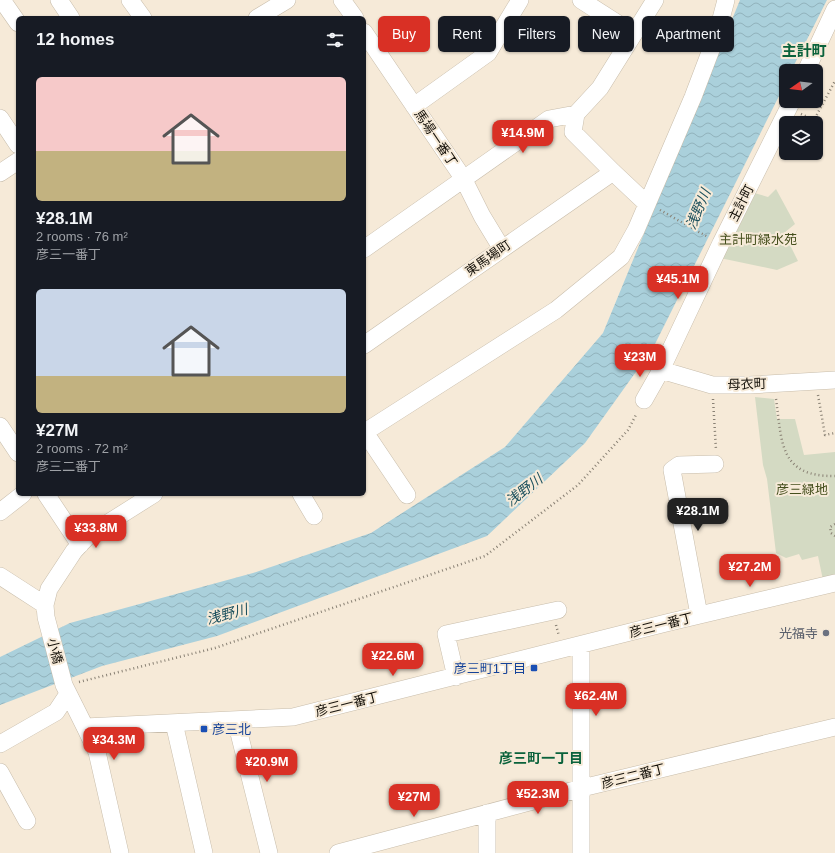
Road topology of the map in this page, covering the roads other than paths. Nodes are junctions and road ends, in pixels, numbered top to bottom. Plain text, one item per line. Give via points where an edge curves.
1 (2, 0) edge
2 (59, 0) edge
3 (130, 0) edge
4 (287, 0) edge
5 (342, 0) edge
6 (520, 0) edge
7 (581, 0) edge
8 (655, 0) edge
9 (726, 0) edge
10 (835, 9) edge
11 (70, 16) edge
12 (142, 16) edge
13 (260, 16) edge
14 (353, 16) edge
15 (606, 16) edge
16 (16, 20) edge
17 (634, 34) edge
18 (366, 35) edge
19 (623, 52) edge
20 (809, 64) edge
21 (414, 106) junction
22 (788, 108) edge
23 (576, 114) junction
24 (0, 118) edge
25 (16, 141) edge
26 (16, 162) edge
27 (0, 172) edge
28 (613, 172) junction
29 (463, 178) junction
30 (648, 204) junction
31 (366, 248) edge
32 (502, 249) junction
33 (366, 344) edge
34 (661, 370) junction
35 (835, 380) edge
36 (644, 400) road end
37 (0, 426) edge
38 (366, 431) edge
39 (366, 435) edge
40 (16, 450) edge
41 (715, 464) road end
42 (20, 496) edge
43 (47, 496) edge
44 (151, 496) edge
45 (302, 496) edge
46 (407, 496) dead end
47 (0, 512) edge
48 (314, 516) dead end
49 (80, 545) junction
50 (0, 576) edge
51 (835, 583) edge
52 (555, 610) road end
53 (46, 611) junction
54 (699, 615) junction
55 (581, 646) junction
56 (456, 677) junction
57 (66, 690) junction
58 (236, 721) junction
59 (174, 723) junction
60 (85, 727) junction
61 (835, 727) edge
62 (0, 744) edge
63 (0, 772) edge
64 (582, 788) junction
65 (487, 813) junction
66 (27, 821) dead end
67 (344, 852) edge
68 (120, 853) edge
69 (204, 853) edge
70 (269, 853) edge
71 (487, 853) edge
72 (581, 853) edge

1 - 16 street
2 - 11 street
3 - 12 street
4 - 13 street
5 - 14 street
6 - 21 street via 488,53
7 - 15 street
8 - 17 street
9 - 30 street via 717,34 693,98
10 - 20 street
18 - 21 street, 馬場一番丁
19 - 23 street via 600,88
21 - 29 street, 馬場一番丁
22 - 34 street, 主計町
23 - 28 street via 572,132
23 - 29 street via 548,119
24 - 25 street
26 - 27 street
28 - 30 street
28 - 32 street, 東馬場町
29 - 31 street
29 - 32 street, 馬場一番丁
30 - 38 street via 621,257 556,310
32 - 33 street, 東馬場町
34 - 35 street, 母衣町 via 712,385
34 - 36 street, 主計町
37 - 40 street
39 - 46 street
41 - 54 street via 679,464 672,470
42 - 47 street
43 - 49 street
44 - 49 street via 89,535
45 - 48 street
49 - 53 street via 49,589
50 - 53 street
51 - 54 street, 彦三一番丁
52 - 56 street via 446,634
53 - 57 street, 小橋
54 - 55 street, 彦三一番丁
55 - 56 street, 彦三一番丁
55 - 64 street
56 - 58 street, 彦三一番丁 via 293,717
57 - 60 street, 小橋
57 - 62 street via 56,712
58 - 59 street, 彦三一番丁
58 - 70 street
59 - 60 street, 彦三一番丁
59 - 69 street
60 - 68 street, 小橋 via 97,752
61 - 64 street, 彦三二番丁
63 - 66 street
64 - 65 street, 彦三二番丁
64 - 72 street
65 - 67 street, 彦三二番丁
65 - 71 street

